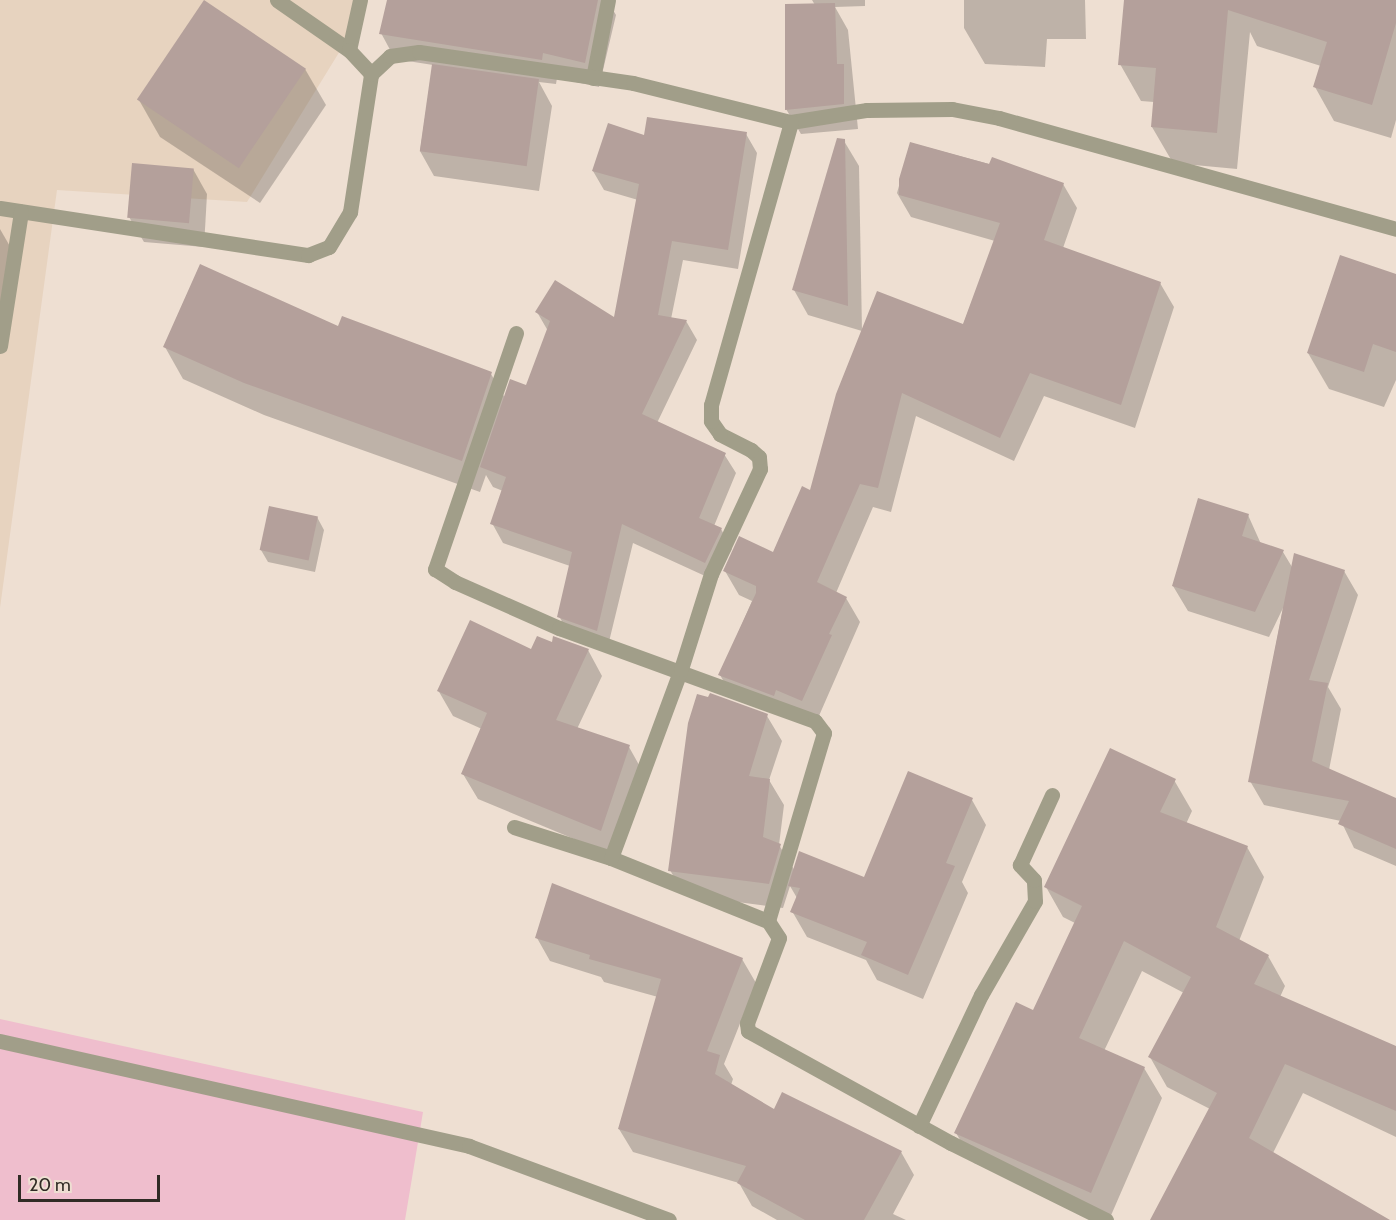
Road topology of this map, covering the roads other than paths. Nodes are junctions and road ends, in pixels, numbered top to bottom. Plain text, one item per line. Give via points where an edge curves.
1 (277, 0) edge
2 (360, 0) edge
3 (608, 0) edge
4 (349, 50) junction
5 (371, 74) junction
6 (592, 78) junction
7 (791, 122) junction
8 (0, 208) edge
9 (21, 212) junction
10 (1396, 230) edge
11 (516, 333) dead end
12 (0, 346) edge
13 (681, 669) junction
14 (1052, 795) dead end
15 (513, 827) dead end
16 (611, 858) junction
17 (768, 921) junction
18 (0, 1041) edge
19 (919, 1126) junction
20 (669, 1220) edge
21 (1106, 1220) edge

1 - 4 street
2 - 4 street
3 - 6 street
4 - 5 street
5 - 6 street via 390,56 419,52
5 - 9 street via 350,212 329,247 308,255 279,252
6 - 7 street via 633,83
7 - 10 street via 900,108 952,110 999,118
7 - 13 street via 711,405 711,421 720,434 751,450 759,458 760,470 711,574
8 - 9 street
9 - 12 street
11 - 13 street via 435,569 455,582 559,628
13 - 16 street
13 - 17 street via 815,721 824,733
14 - 19 street via 1020,864 1034,880 1035,901 981,995
15 - 16 street
16 - 17 street
17 - 19 street via 779,939 747,1023 748,1031
18 - 20 street via 470,1146
19 - 21 street

